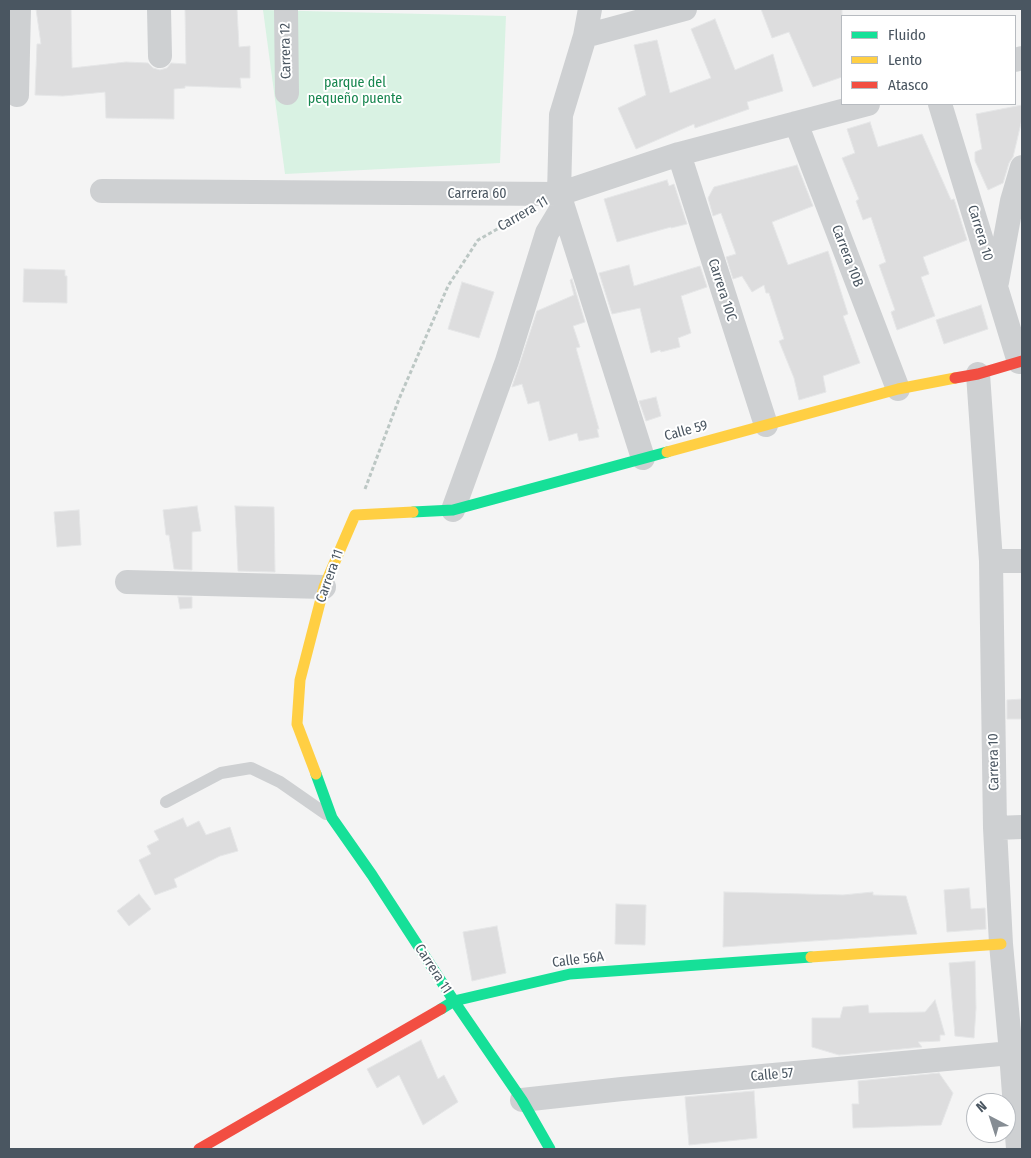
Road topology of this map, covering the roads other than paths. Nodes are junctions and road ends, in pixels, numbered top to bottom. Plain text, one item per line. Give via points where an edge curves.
1 (19, 9) edge
2 (158, 9) edge
3 (286, 9) edge
4 (590, 9) edge
5 (685, 9) edge
6 (585, 36) junction
7 (160, 56) dead end
8 (287, 93) dead end
9 (17, 95) dead end
10 (864, 105) edge
11 (940, 105) edge
12 (796, 123) junction
13 (679, 154) junction
14 (1022, 167) edge
15 (102, 191) dead end
16 (560, 201) junction
17 (996, 286) junction
18 (1021, 362) edge
19 (978, 374) junction
20 (898, 389) junction
21 (766, 425) junction
22 (644, 458) junction
23 (453, 510) junction
24 (355, 515) joint
25 (991, 560) junction
26 (1022, 561) edge
27 (127, 582) dead end
28 (324, 587) junction
29 (166, 802) dead end
30 (332, 818) junction
31 (1022, 827) edge
32 (995, 828) junction
33 (1001, 944) junction
34 (454, 1001) junction
35 (1017, 1052) edge
36 (522, 1100) junction
37 (199, 1149) edge
38 (550, 1149) edge
39 (1018, 1149) edge

1 - 9 street
2 - 7 street
3 - 8 street, Carrera 12
4 - 6 street, Carrera 11
5 - 6 street
6 - 16 street, Carrera 11 via 562,115
10 - 12 street, Carrera 60
11 - 17 street, Carrera 10
12 - 13 street, Carrera 60
12 - 20 street, Carrera 10B
13 - 16 street, Carrera 60
13 - 21 street, Carrera 10C
14 - 17 street
15 - 16 street, Carrera 60
16 - 22 street
16 - 23 street, Carrera 11
17 - 18 street, Carrera 10
18 - 19 street, Calle 59
19 - 20 street, Calle 59
19 - 25 street, Carrera 10
20 - 21 street, Calle 59
21 - 22 street, Calle 59
22 - 23 street, Calle 59
23 - 24 street, Calle 59
24 - 28 street, Carrera 11
25 - 26 street
25 - 32 street, Carrera 10
27 - 28 street
28 - 30 street, Carrera 11 via 300,680 296,724
29 - 30 lane via 221,773 251,768 280,782
30 - 34 street, Carrera 11
31 - 32 street
32 - 33 street, Carrera 10
33 - 34 street, Calle 56A via 570,974
33 - 35 street, Carrera 10
34 - 36 street, Carrera 11
34 - 37 street, Calle 56A
35 - 36 street, Calle 57
35 - 39 street, Carrera 10
36 - 38 street, Carrera 11

